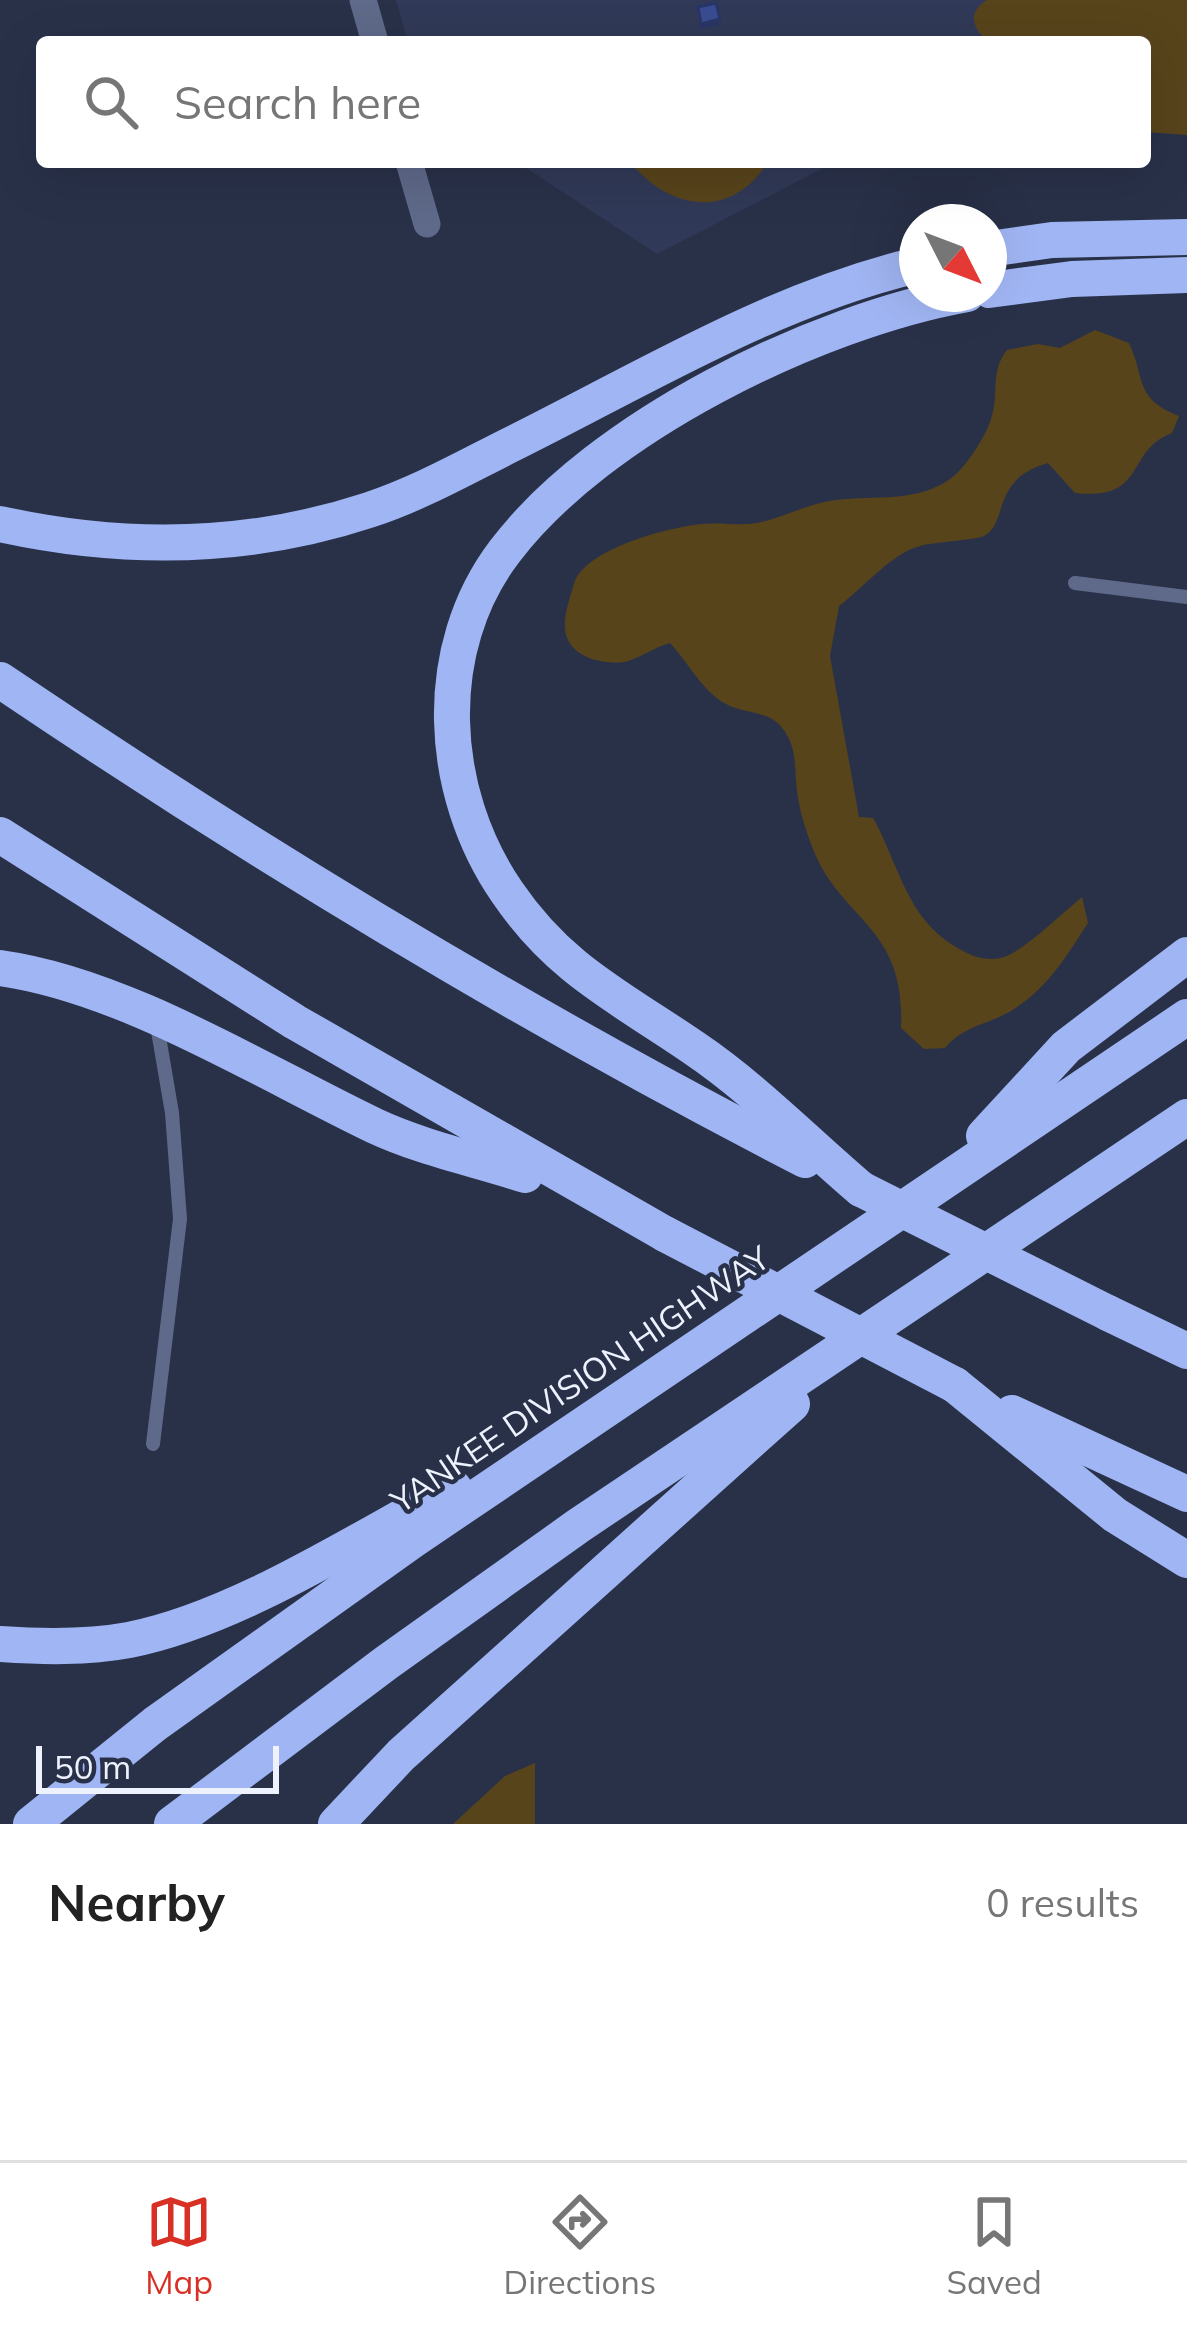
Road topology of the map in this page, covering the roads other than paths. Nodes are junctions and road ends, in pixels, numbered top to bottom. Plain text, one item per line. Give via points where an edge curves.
1 (363, 0) edge
2 (373, 36) edge
3 (411, 168) edge
4 (427, 224) dead end
5 (1187, 237) edge
6 (1007, 246) edge
7 (899, 270) edge
8 (1187, 275) edge
9 (1007, 288) edge
10 (899, 311) edge
11 (0, 524) edge
12 (1075, 584) dead end
13 (1187, 597) edge
14 (0, 680) edge
15 (0, 835) edge
16 (1187, 955) edge
17 (0, 968) edge
18 (1187, 1017) edge
19 (157, 1020) junction
20 (1187, 1117) edge
21 (797, 1146) junction
22 (943, 1180) junction
23 (605, 1201) junction
24 (882, 1321) junction
25 (1187, 1351) edge
26 (955, 1385) junction
27 (605, 1407) junction
28 (153, 1444) dead end
29 (1187, 1494) edge
30 (1187, 1560) edge
31 (0, 1644) edge
32 (31, 1824) edge
33 (172, 1824) edge
34 (336, 1824) edge

1 - 2 street
3 - 4 street
5 - 6 highway
7 - 11 highway via 782,309 453,473 349,516 171,543
8 - 9 highway
10 - 21 highway via 697,396 551,501 506,550 472,611 451,707 457,773 505,890 599,988 696,1049
12 - 13 lane
14 - 21 highway via 446,962
15 - 23 highway via 295,1022
16 - 22 highway via 1066,1047
17 - 19 highway via 80,987
18 - 22 highway, YANKEE DIVISION HIGHWAY
19 - 23 highway via 381,1129
19 - 28 lane via 180,1220
20 - 24 highway
21 - 25 highway, bridge via 861,1189
22 - 27 highway, YANKEE DIVISION HIGHWAY
23 - 26 highway, bridge
24 - 33 highway via 559,1539
24 - 34 highway via 400,1754
26 - 29 highway
26 - 30 highway via 1115,1515
27 - 31 highway via 298,1572 177,1627 103,1644
27 - 32 highway, YANKEE DIVISION HIGHWAY via 172,1712

